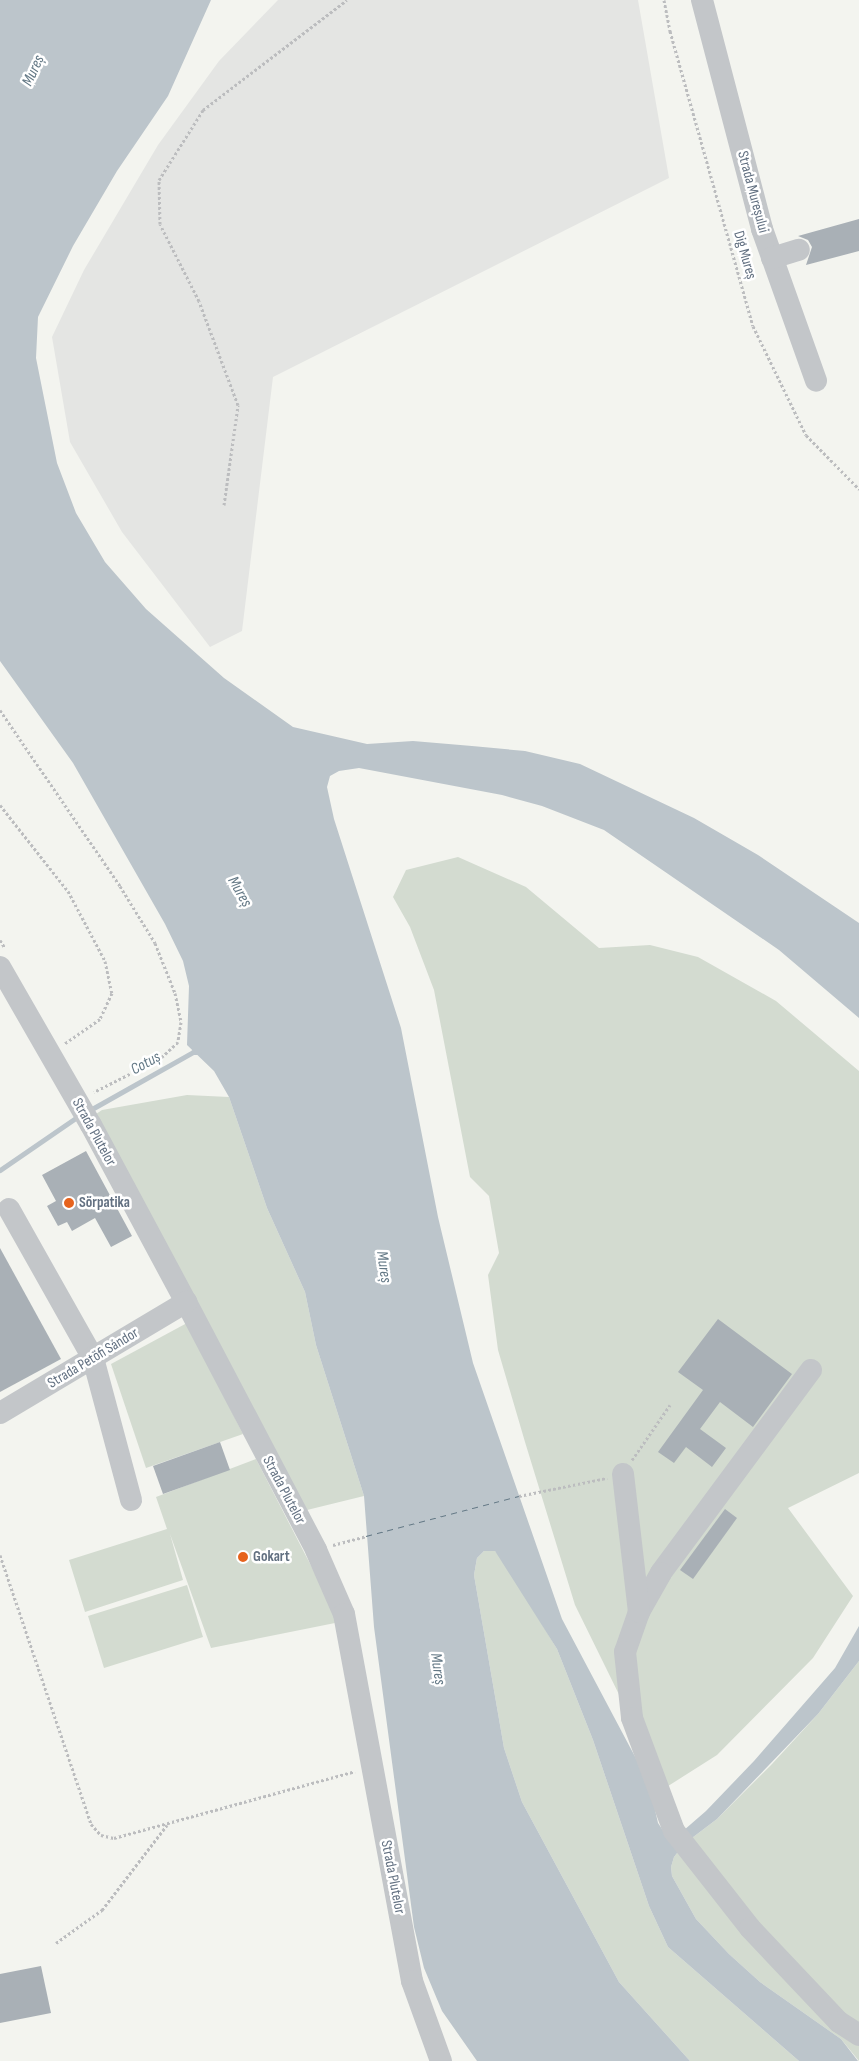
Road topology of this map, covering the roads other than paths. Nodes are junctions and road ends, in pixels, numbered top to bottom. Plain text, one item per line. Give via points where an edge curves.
1 (702, 0) edge
2 (799, 250) dead end
3 (772, 258) junction
4 (816, 381) dead end
5 (0, 967) edge
6 (9, 1208) dead end
7 (186, 1302) junction
8 (93, 1358) junction
9 (810, 1370) dead end
10 (0, 1413) edge
11 (623, 1474) dead end
12 (131, 1500) dead end
13 (639, 1612) junction
14 (859, 2035) edge
15 (441, 2061) edge

1 - 3 street, Strada Mureșului
2 - 3 street
3 - 4 street, Strada Mureșului
5 - 7 street, Strada Plutelor via 78,1101
6 - 8 street
7 - 8 street, Strada Petöfi Sándor
7 - 15 street, Strada Plutelor via 316,1550 344,1614 412,1981
8 - 10 street, Strada Petöfi Sándor
8 - 12 street
9 - 13 street via 661,1573
11 - 13 street
13 - 14 street via 625,1652 632,1718 674,1831 690,1856 750,1928 839,2022

